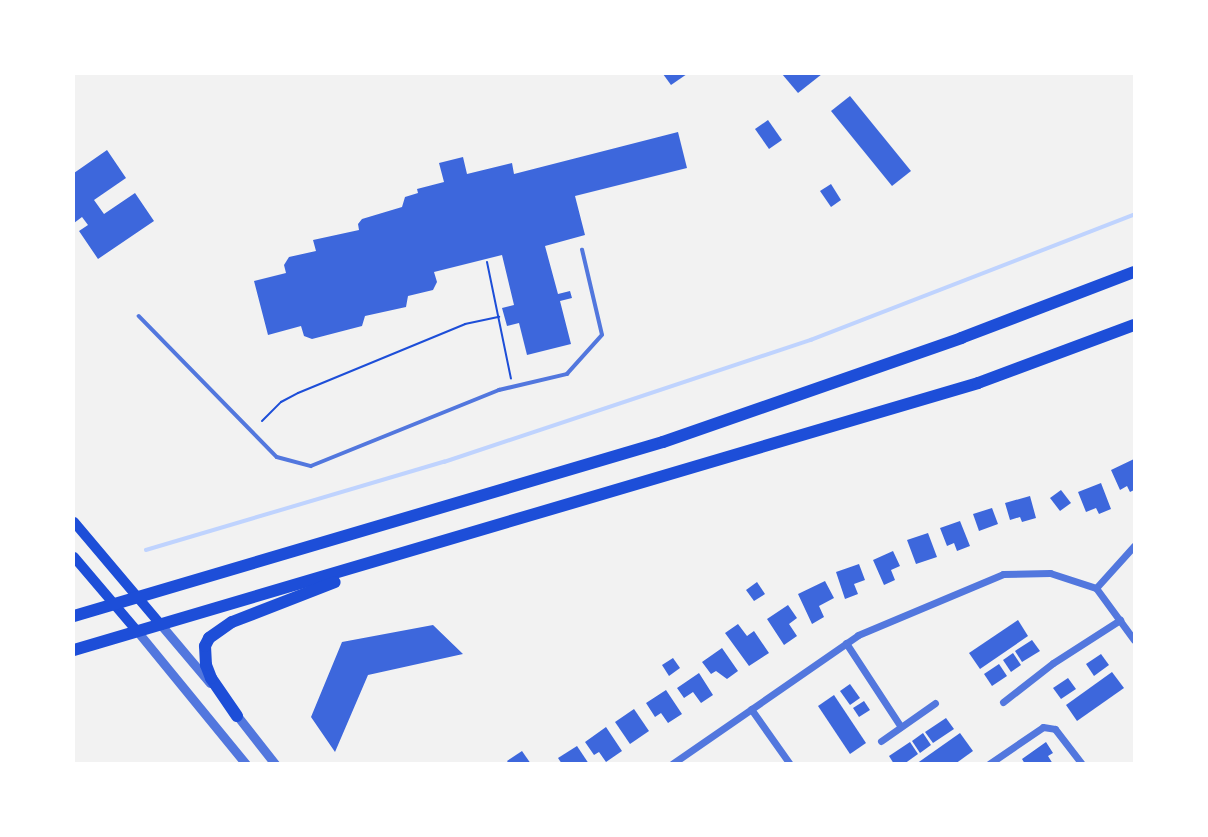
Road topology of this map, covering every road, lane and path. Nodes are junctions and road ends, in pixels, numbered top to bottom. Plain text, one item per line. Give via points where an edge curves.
1 (582, 250) dead end
2 (487, 262) dead end
3 (1135, 272) edge
4 (139, 316) dead end
5 (499, 317) junction
6 (1135, 326) edge
7 (511, 387) junction
8 (262, 421) dead end
9 (74, 522) edge
10 (440, 543) junction
11 (1135, 546) edge
12 (74, 557) edge
13 (1096, 588) junction
14 (139, 599) junction
15 (114, 605) junction
16 (74, 616) edge
17 (1120, 620) junction
18 (161, 625) junction
19 (137, 631) junction
20 (1135, 640) edge
21 (846, 643) junction
22 (74, 650) edge
23 (1003, 702) dead end
24 (936, 703) dead end
25 (751, 709) junction
26 (237, 716) junction
27 (901, 727) junction
28 (881, 741) dead end
29 (672, 763) edge
30 (246, 764) edge
31 (275, 764) edge
32 (790, 764) edge
33 (989, 764) edge
34 (1082, 764) edge

1 - 7 lane via 602,335 567,374
2 - 5 path
3 - 14 highway via 663,442
4 - 7 lane via 277,457 311,466
5 - 7 path
5 - 8 path via 464,324 298,393
6 - 10 highway via 978,383
9 - 14 main road
10 - 18 highway
10 - 26 highway via 219,629 205,646 206,665
11 - 13 street
12 - 15 main road
13 - 17 street
13 - 21 street via 1050,573 1003,574
14 - 15 highway
14 - 18 main road
15 - 16 highway
15 - 19 main road
17 - 20 street
17 - 23 street
18 - 19 highway
18 - 26 street
19 - 22 highway
19 - 30 street
21 - 25 street
21 - 27 street
24 - 27 street
25 - 29 street
25 - 32 street
26 - 31 street
27 - 28 street
33 - 34 street via 1043,727 1055,729

